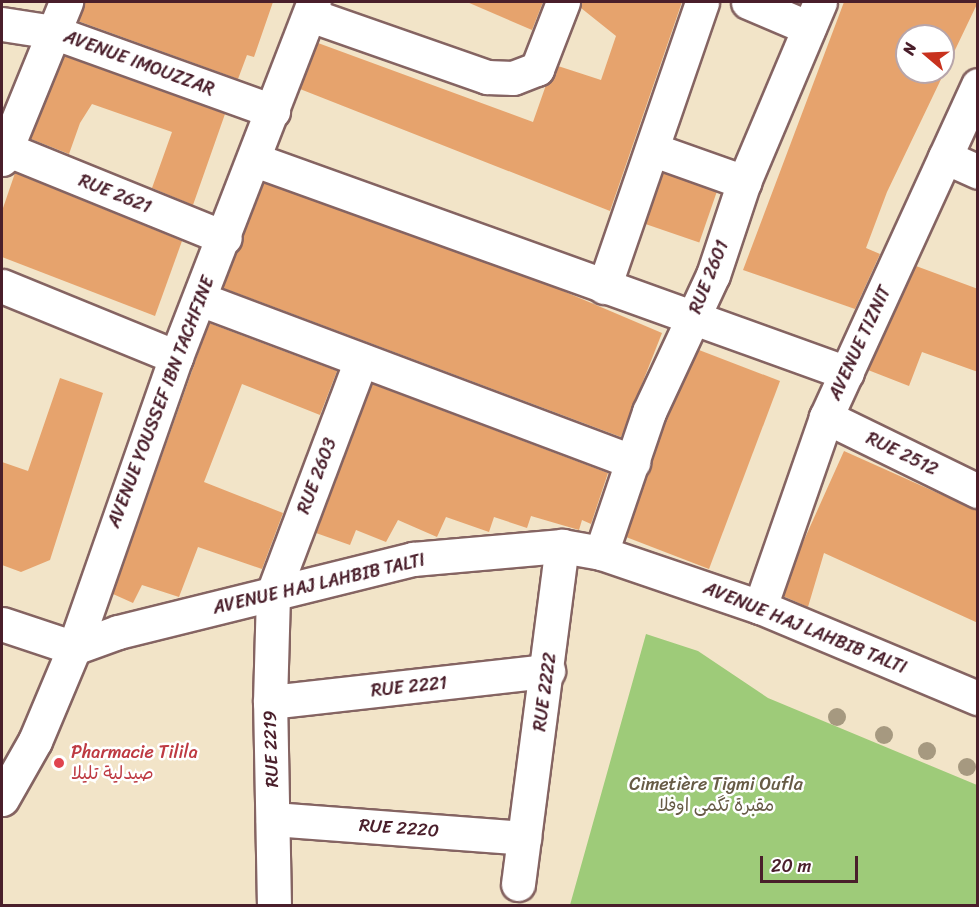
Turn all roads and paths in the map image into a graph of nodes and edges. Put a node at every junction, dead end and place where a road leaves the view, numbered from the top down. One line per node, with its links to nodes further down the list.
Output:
1 (66, 2): 8 (street)
2 (563, 2): 5 (street)
3 (702, 2): 11 (street)
4 (748, 2): 6 (street)
5 (312, 8): 10 (street, AVENUE YOUSSEF IBN TACHFINE)
6 (815, 15): 16 (street, RUE 2601)
7 (2, 24): 8 (street, AVENUE IMOUZZAR)
8 (53, 32): 10 (street, AVENUE IMOUZZAR); 12 (street)
9 (978, 86): 13 (street, AVENUE TIZNIT)
10 (273, 111): 14 (street, AVENUE YOUSSEF IBN TACHFINE)
11 (654, 150): 16 (street); 19 (street)
12 (4, 154): 17 (street, RUE 2621)
13 (945, 157): 15 (street); 24 (street, AVENUE TIZNIT)
14 (255, 160): 17 (street, AVENUE YOUSSEF IBN TACHFINE); 19 (street)
15 (978, 172)
16 (744, 182): 21 (street, RUE 2601)
17 (225, 238): 20 (street, AVENUE YOUSSEF IBN TACHFINE)
18 (2, 286): 22 (street)
19 (604, 287): 21 (street)
20 (200, 299): 22 (street, AVENUE YOUSSEF IBN TACHFINE); 23 (street)
21 (692, 319): 24 (street); 26 (street, RUE 2601)
22 (176, 357): 33 (street, AVENUE YOUSSEF IBN TACHFINE)
23 (361, 360): 26 (street); 30 (street, RUE 2603)
24 (847, 373): 25 (street, AVENUE TIZNIT)
25 (826, 417): 27 (street, RUE 2512); 31 (street, AVENUE TIZNIT)
26 (633, 462): 29 (street, RUE 2601)
27 (976, 487)
28 (562, 546): 29 (street, AVENUE HAJ LAHBIB TALTI); 30 (street, AVENUE HAJ LAHBIB TALTI); 34 (street, RUE 2222)
29 (601, 554): 31 (street, AVENUE HAJ LAHBIB TALTI)
30 (273, 593): 33 (street, AVENUE HAJ LAHBIB TALTI); 36 (street, RUE 2219)
31 (760, 607): 35 (street, AVENUE HAJ LAHBIB TALTI)
32 (2, 624): 33 (street)
33 (74, 648): 37 (street, AVENUE YOUSSEF IBN TACHFINE)
34 (548, 671): 36 (street, RUE 2221); 39 (street, RUE 2222)
35 (978, 698)
36 (270, 702): 38 (street, RUE 2219)
37 (2, 799)
38 (273, 819): 39 (street, RUE 2220); 41 (street, RUE 2219)
39 (524, 838): 40 (street, RUE 2222)
40 (518, 884)
41 (274, 906)

